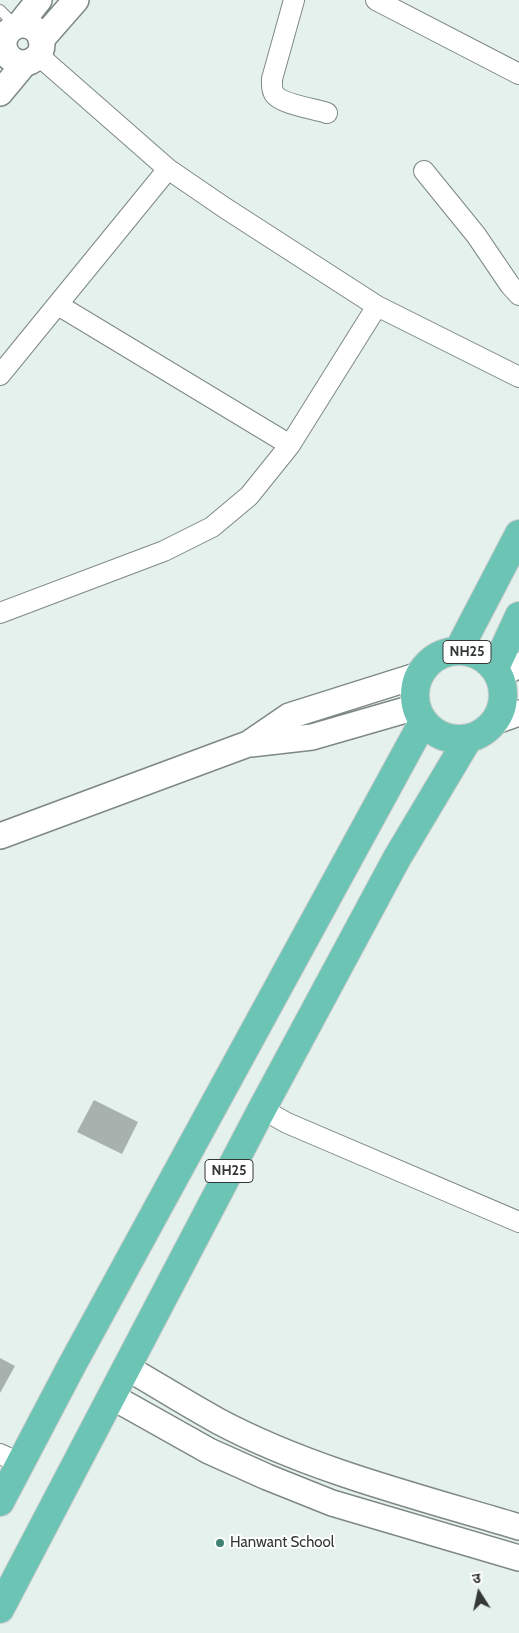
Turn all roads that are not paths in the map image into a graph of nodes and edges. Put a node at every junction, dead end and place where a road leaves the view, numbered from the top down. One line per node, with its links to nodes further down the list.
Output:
1 (39, 0): 5 (street)
2 (76, 0): 6 (street)
3 (294, 0): 9 (street)
4 (376, 0): 7 (street)
5 (6, 33): 6 (street); 6 (street)
6 (35, 52): 8 (street); 10 (street)
7 (519, 74)
8 (0, 93)
9 (327, 113)
10 (168, 169): 13 (street); 14 (street)
11 (424, 171): 12 (street)
12 (519, 295)
13 (58, 305): 15 (street); 17 (street)
14 (377, 306): 16 (street); 17 (street)
15 (0, 375)
16 (519, 377)
17 (290, 445): 19 (street)
18 (519, 534): 21 (main road, NH25)
19 (0, 613)
20 (519, 616): 22 (main road, NH25)
21 (458, 651): 22 (main road, NH25); 23 (main road, NH25)
22 (504, 669): 25 (main road, NH25)
23 (419, 675): 24 (main road, NH25); 27 (street)
24 (419, 715): 26 (main road); 27 (street); 33 (main road, NH25)
25 (507, 717): 26 (main road, NH25)
26 (468, 739): 29 (main road, NH25)
27 (248, 744): 28 (street)
28 (0, 836)
29 (262, 1109): 30 (street); 31 (main road, NH25)
30 (519, 1222)
31 (126, 1367): 32 (main road, NH25); 35 (street)
32 (111, 1396): 36 (street); 37 (main road, NH25)
33 (10, 1458): 34 (main road, NH25)
34 (0, 1502)
35 (519, 1527)
36 (519, 1558)
37 (0, 1609)

